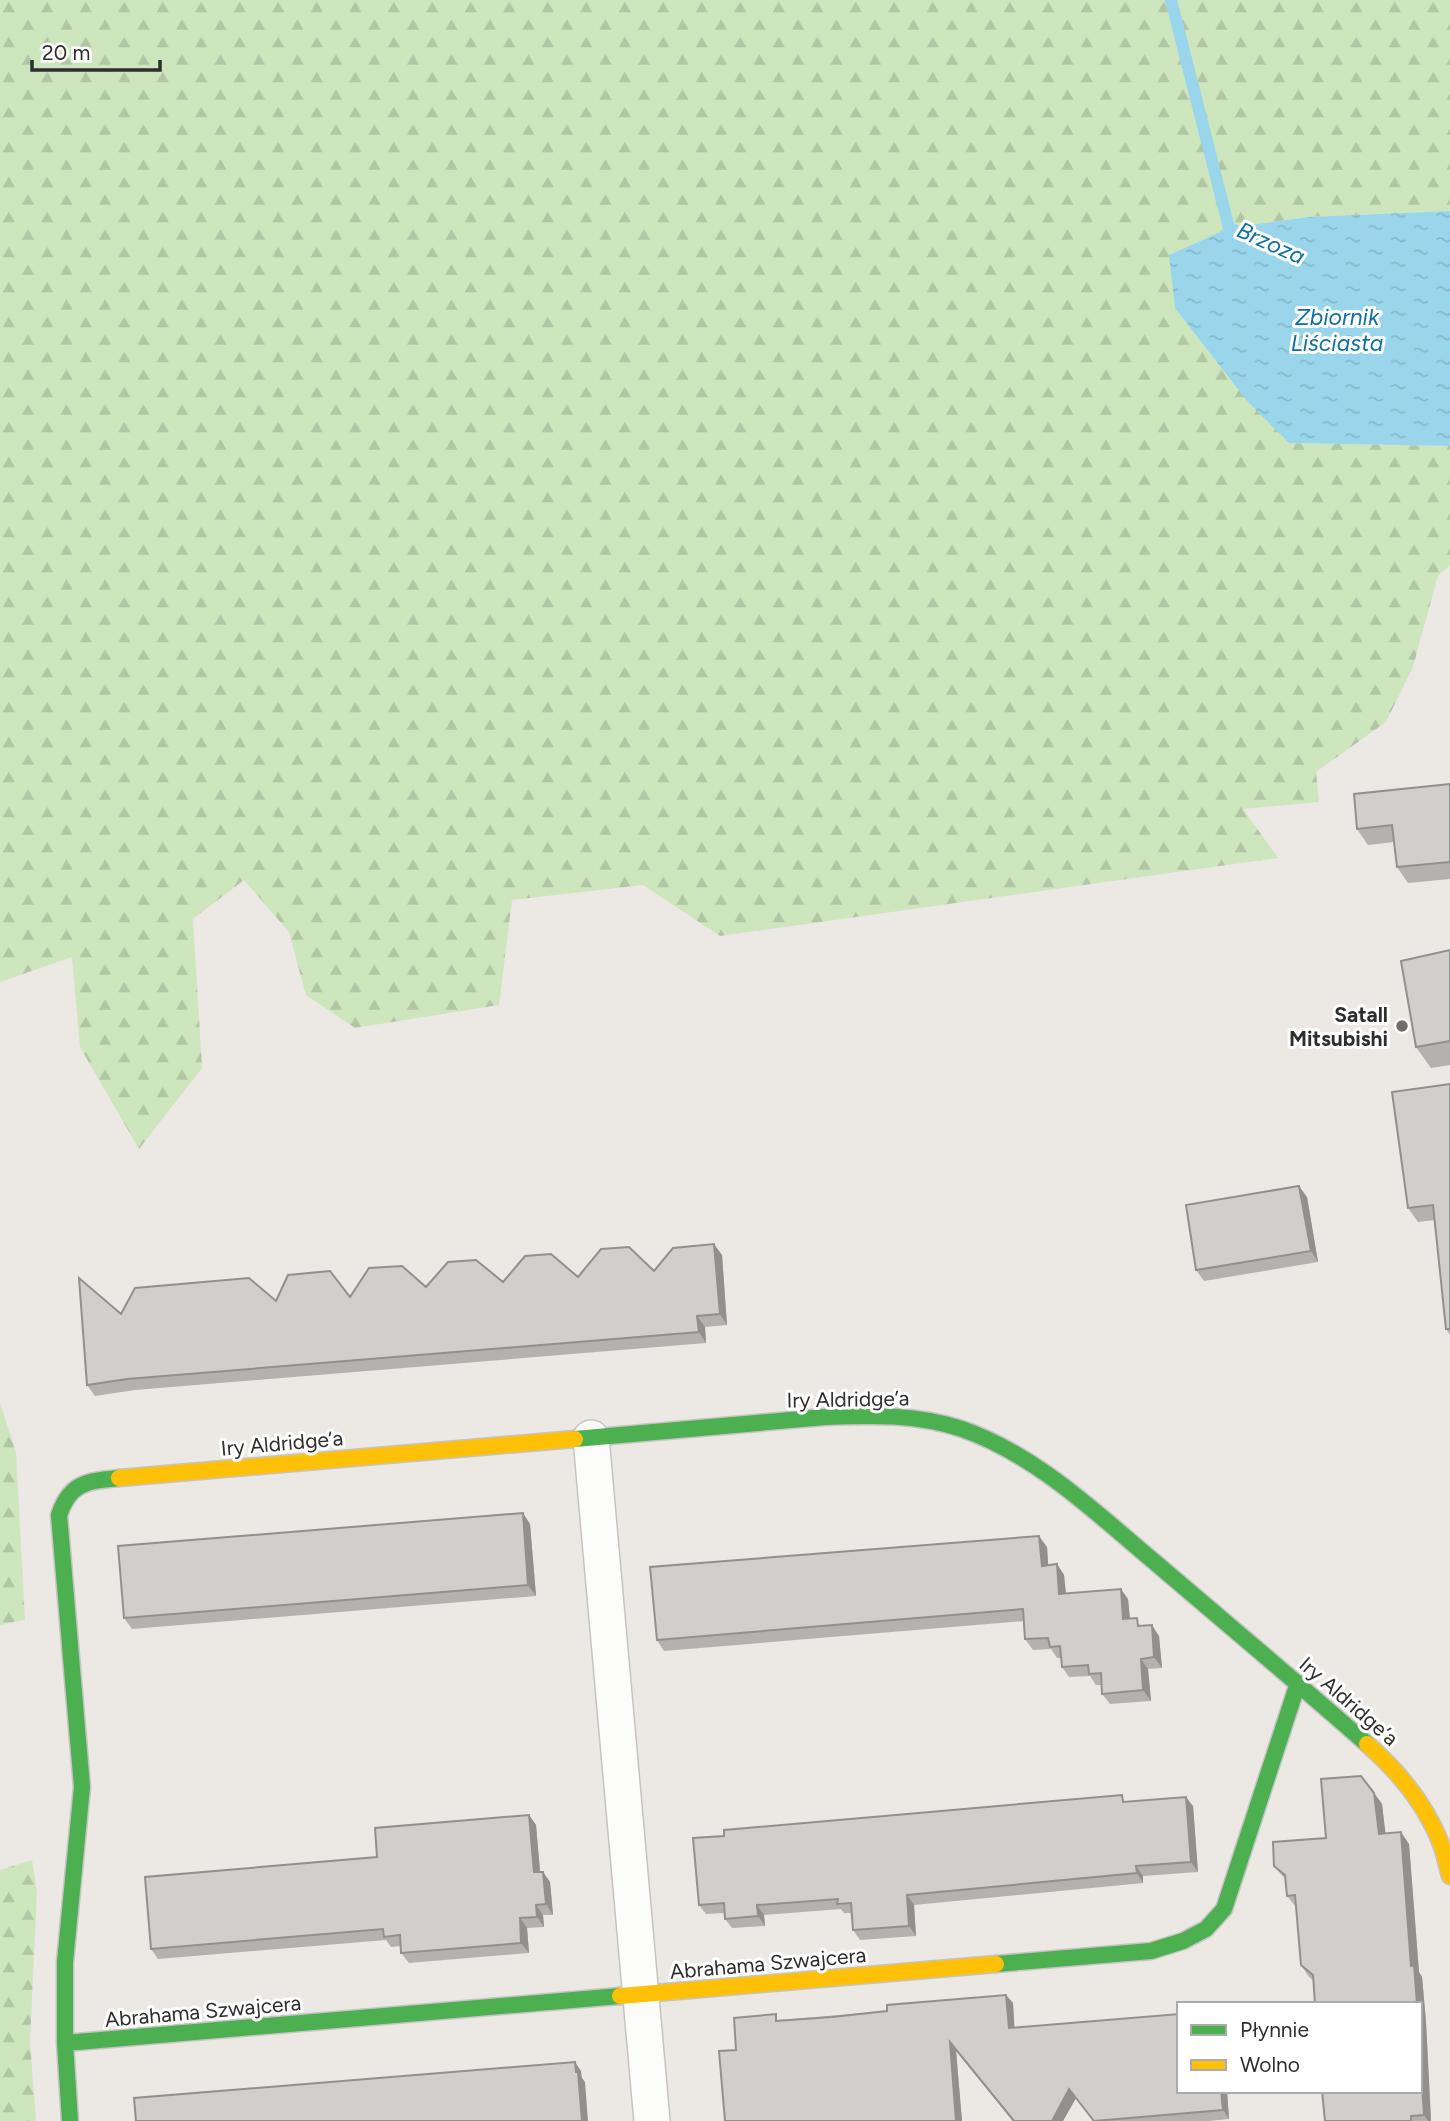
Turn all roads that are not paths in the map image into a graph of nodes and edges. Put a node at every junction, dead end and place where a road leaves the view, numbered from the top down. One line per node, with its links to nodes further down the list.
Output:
1 (591, 1438): 2 (street, Iry Aldridge’a); 4 (street); 5 (street, Iry Aldridge’a)
2 (1298, 1683): 3 (street, Iry Aldridge’a); 4 (street, Abrahama Szwajcera)
3 (1450, 1876)
4 (641, 1995): 5 (street, Abrahama Szwajcera); 7 (street)
5 (65, 2043): 6 (street)
6 (70, 2121)
7 (652, 2121)

